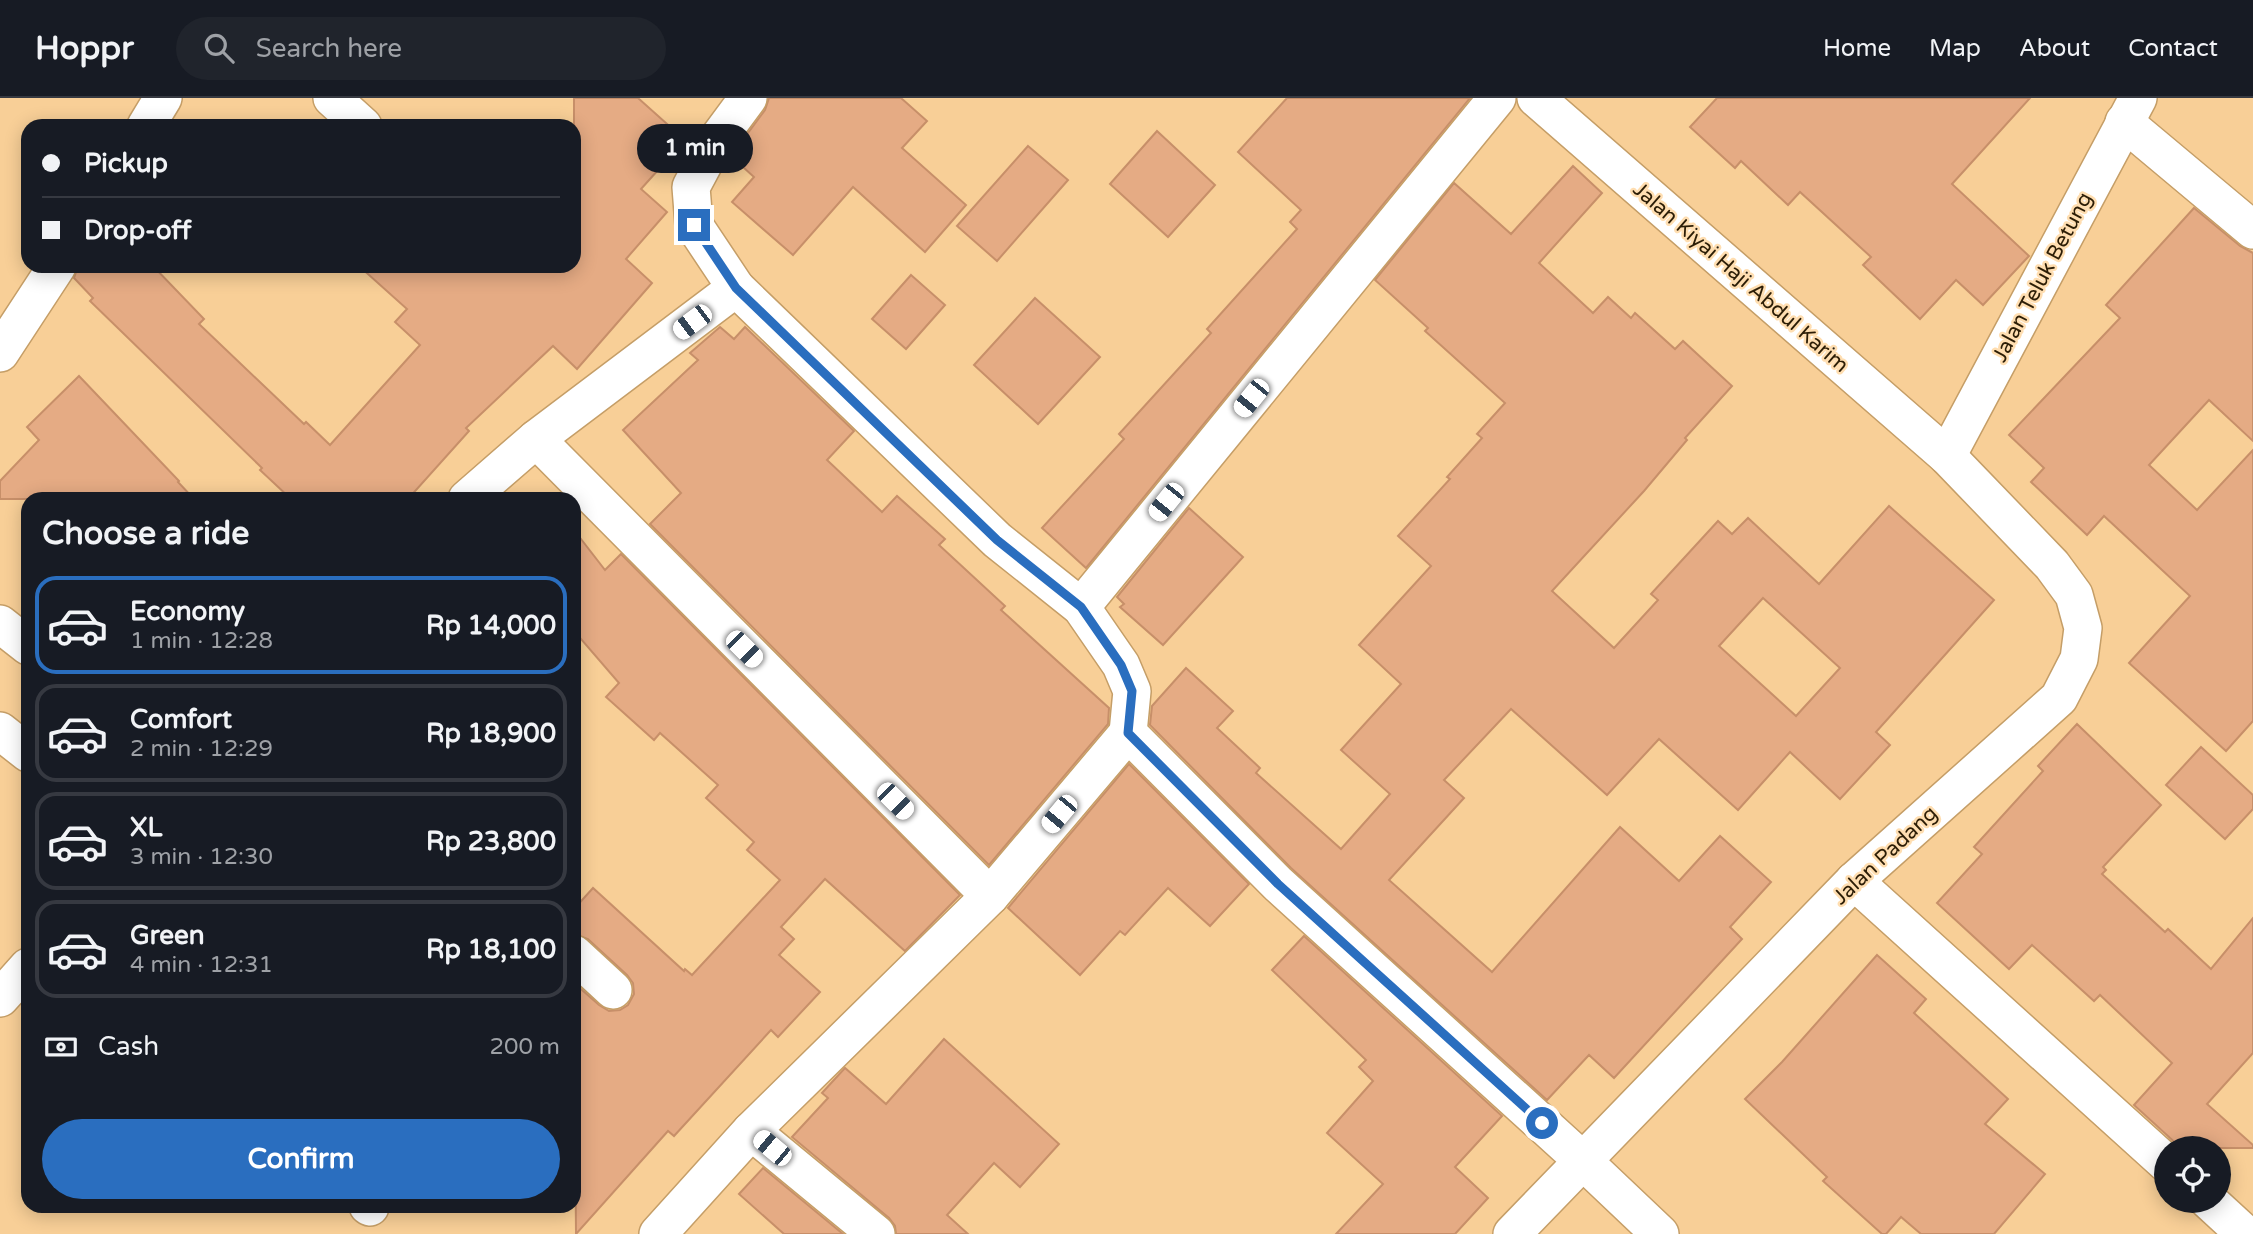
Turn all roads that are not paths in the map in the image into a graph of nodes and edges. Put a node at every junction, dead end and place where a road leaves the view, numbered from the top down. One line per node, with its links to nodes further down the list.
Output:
1 (163, 98): 7 (street)
2 (332, 98): 8 (street)
3 (748, 98): 11 (street)
4 (1497, 98): 16 (street)
5 (1536, 98): 14 (street, Jalan Kiyai Haji Abdul Karim)
6 (2131, 110): 9 (street); 14 (street, Jalan Teluk Betung)
7 (150, 119)
8 (355, 119)
9 (2253, 230)
10 (52, 273): 12 (street)
11 (736, 288): 13 (street); 16 (street)
12 (0, 353)
13 (536, 439): 15 (street); 23 (street)
14 (1947, 456): 22 (street, Jalan Padang)
15 (475, 492)
16 (1081, 607): 20 (street)
17 (0, 624): 18 (street)
18 (21, 640)
19 (0, 731): 21 (street)
20 (1128, 733): 23 (street); 30 (street)
21 (21, 747)
22 (1854, 881): 29 (street); 30 (street, Jalan Padang)
23 (990, 896): 28 (street)
24 (581, 960): 26 (street)
25 (21, 975): 27 (street)
26 (613, 990)
27 (0, 998)
28 (751, 1131): 32 (street); 33 (street)
29 (2154, 1152)
30 (1582, 1160): 34 (street, Jalan Padang); 35 (street)
31 (2222, 1213): 36 (street)
32 (658, 1234)
33 (876, 1234)
34 (1512, 1234)
35 (1660, 1234)
36 (2245, 1234)

